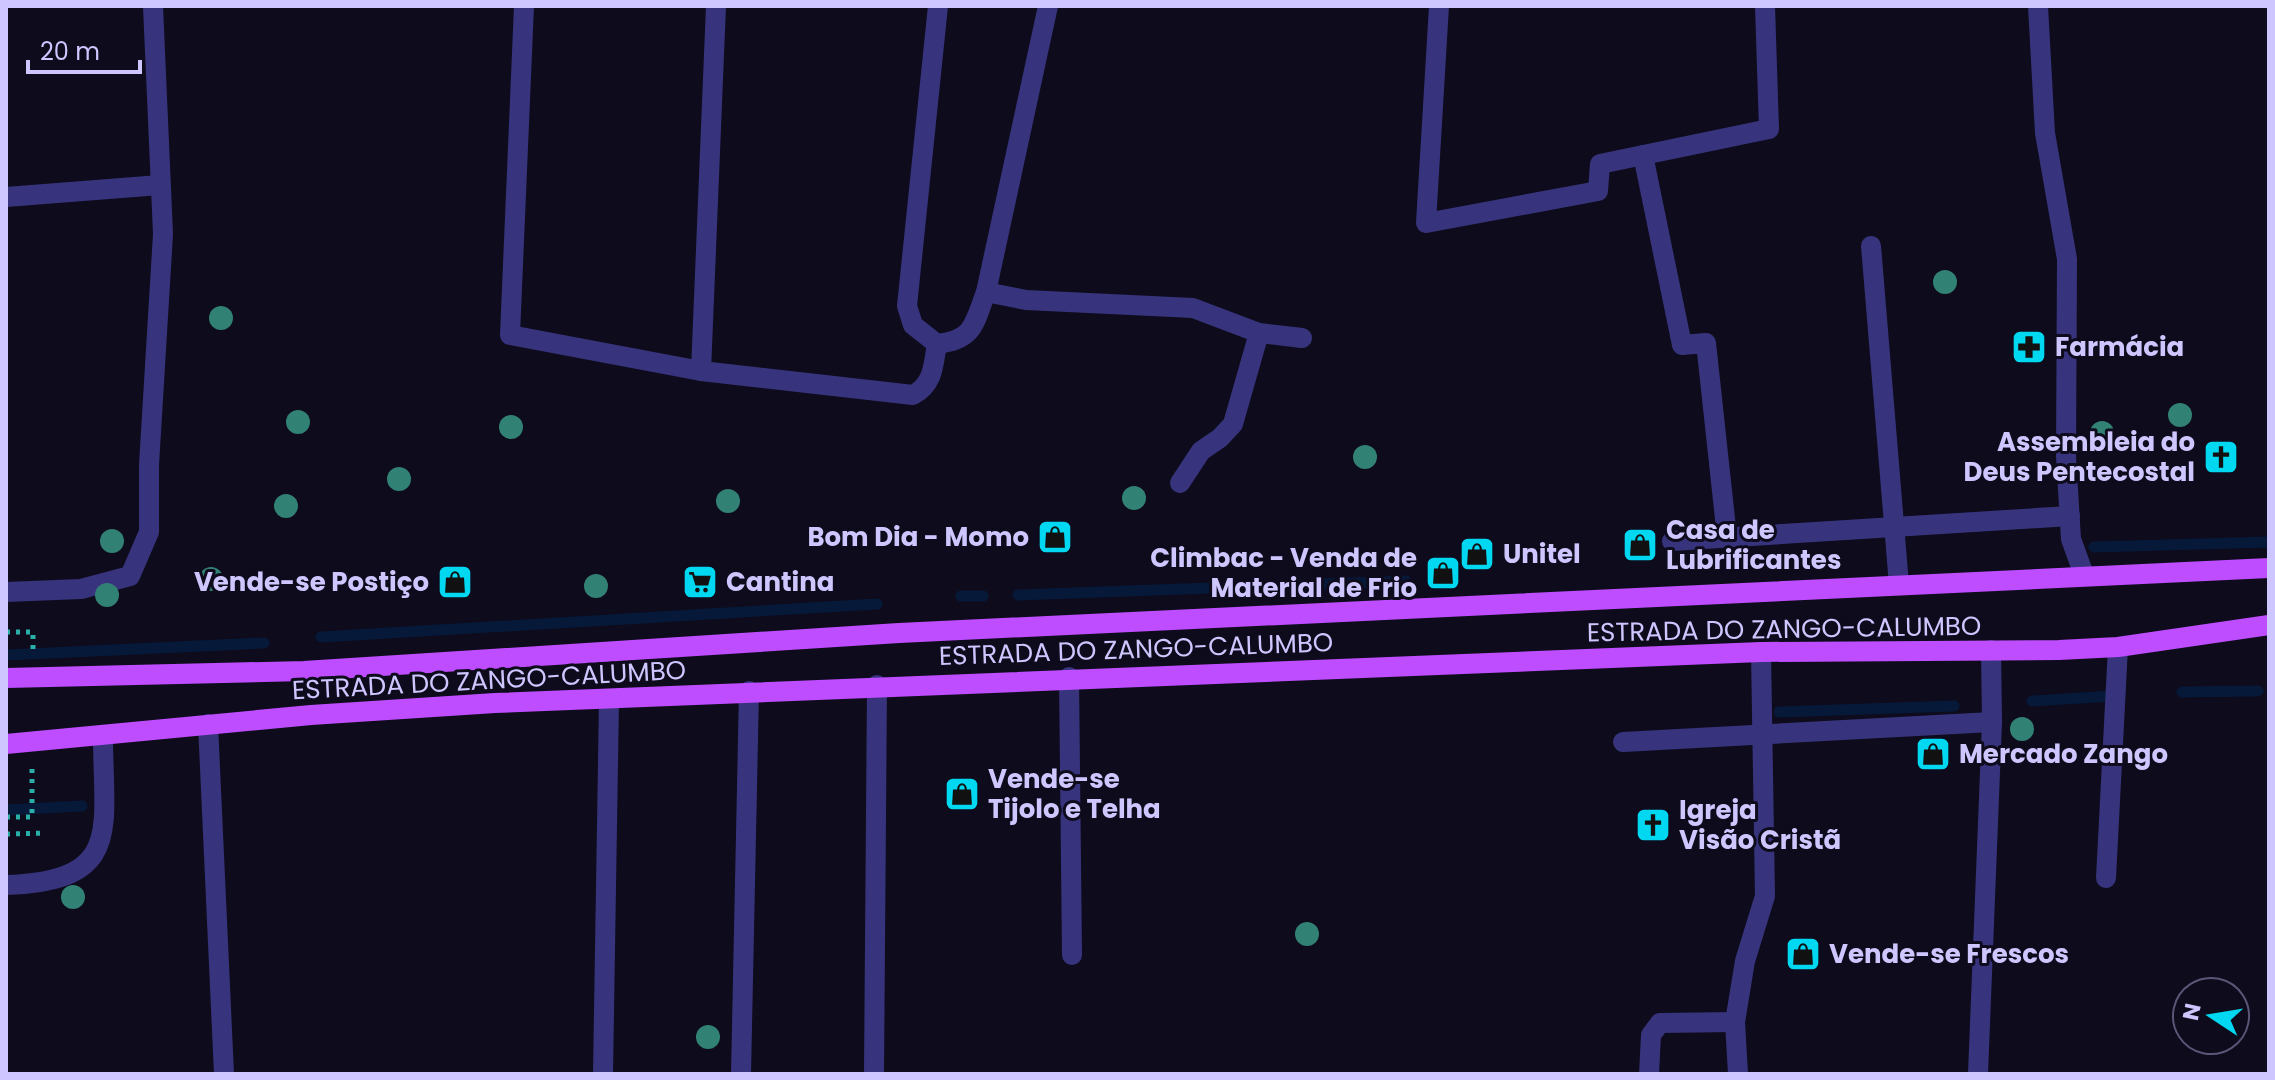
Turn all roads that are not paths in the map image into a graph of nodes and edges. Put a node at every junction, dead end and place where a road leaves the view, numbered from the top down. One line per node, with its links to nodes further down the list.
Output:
1 (153, 6): 10 (street)
2 (524, 6): 17 (street)
3 (716, 6): 17 (street)
4 (938, 6): 16 (street)
5 (1048, 6): 13 (street)
6 (1439, 6): 9 (street)
7 (1765, 6): 9 (street)
8 (2038, 6): 19 (street)
9 (1643, 155): 21 (street)
10 (160, 185): 11 (street); 26 (street)
11 (6, 197)
12 (1871, 246): 20 (street)
13 (986, 292): 14 (street); 16 (street)
14 (1259, 333): 15 (street); 18 (street)
15 (1302, 338)
16 (937, 344): 17 (street)
17 (701, 371)
18 (1180, 483)
19 (2070, 516): 20 (street); 24 (street)
20 (1895, 527): 21 (street); 25 (street)
21 (1727, 537): 22 (street)
22 (1672, 541)
23 (2269, 568): 24 (main road, ESTRADA DO ZANGO-CALUMBO)
24 (2084, 575): 25 (main road, ESTRADA DO ZANGO-CALUMBO)
25 (1899, 585): 32 (main road, ESTRADA DO ZANGO-CALUMBO)
26 (6, 592)
27 (2269, 625): 28 (main road, ESTRADA DO ZANGO-CALUMBO)
28 (2118, 647): 29 (main road, ESTRADA DO ZANGO-CALUMBO); 42 (street)
29 (1991, 650): 30 (main road, ESTRADA DO ZANGO-CALUMBO); 36 (street)
30 (1761, 652): 31 (main road, ESTRADA DO ZANGO-CALUMBO); 38 (street)
31 (1069, 677): 33 (main road, ESTRADA DO ZANGO-CALUMBO); 44 (street)
32 (6, 678)
33 (877, 685): 34 (main road, ESTRADA DO ZANGO-CALUMBO); 49 (street)
34 (749, 691): 35 (main road, ESTRADA DO ZANGO-CALUMBO); 48 (street)
35 (609, 700): 37 (main road, ESTRADA DO ZANGO-CALUMBO); 47 (street)
36 (1992, 722): 38 (street); 52 (street)
37 (208, 724): 39 (main road, ESTRADA DO ZANGO-CALUMBO); 46 (street)
38 (1765, 735): 40 (street); 45 (street)
39 (103, 736): 41 (main road, ESTRADA DO ZANGO-CALUMBO); 43 (street)
40 (1623, 742)
41 (6, 744)
42 (2106, 878)
43 (6, 885)
44 (1072, 955)
45 (1735, 1022): 50 (street); 51 (street)
46 (224, 1074)
47 (603, 1074)
48 (741, 1074)
49 (874, 1074)
50 (1649, 1074)
51 (1738, 1074)
52 (1978, 1074)

